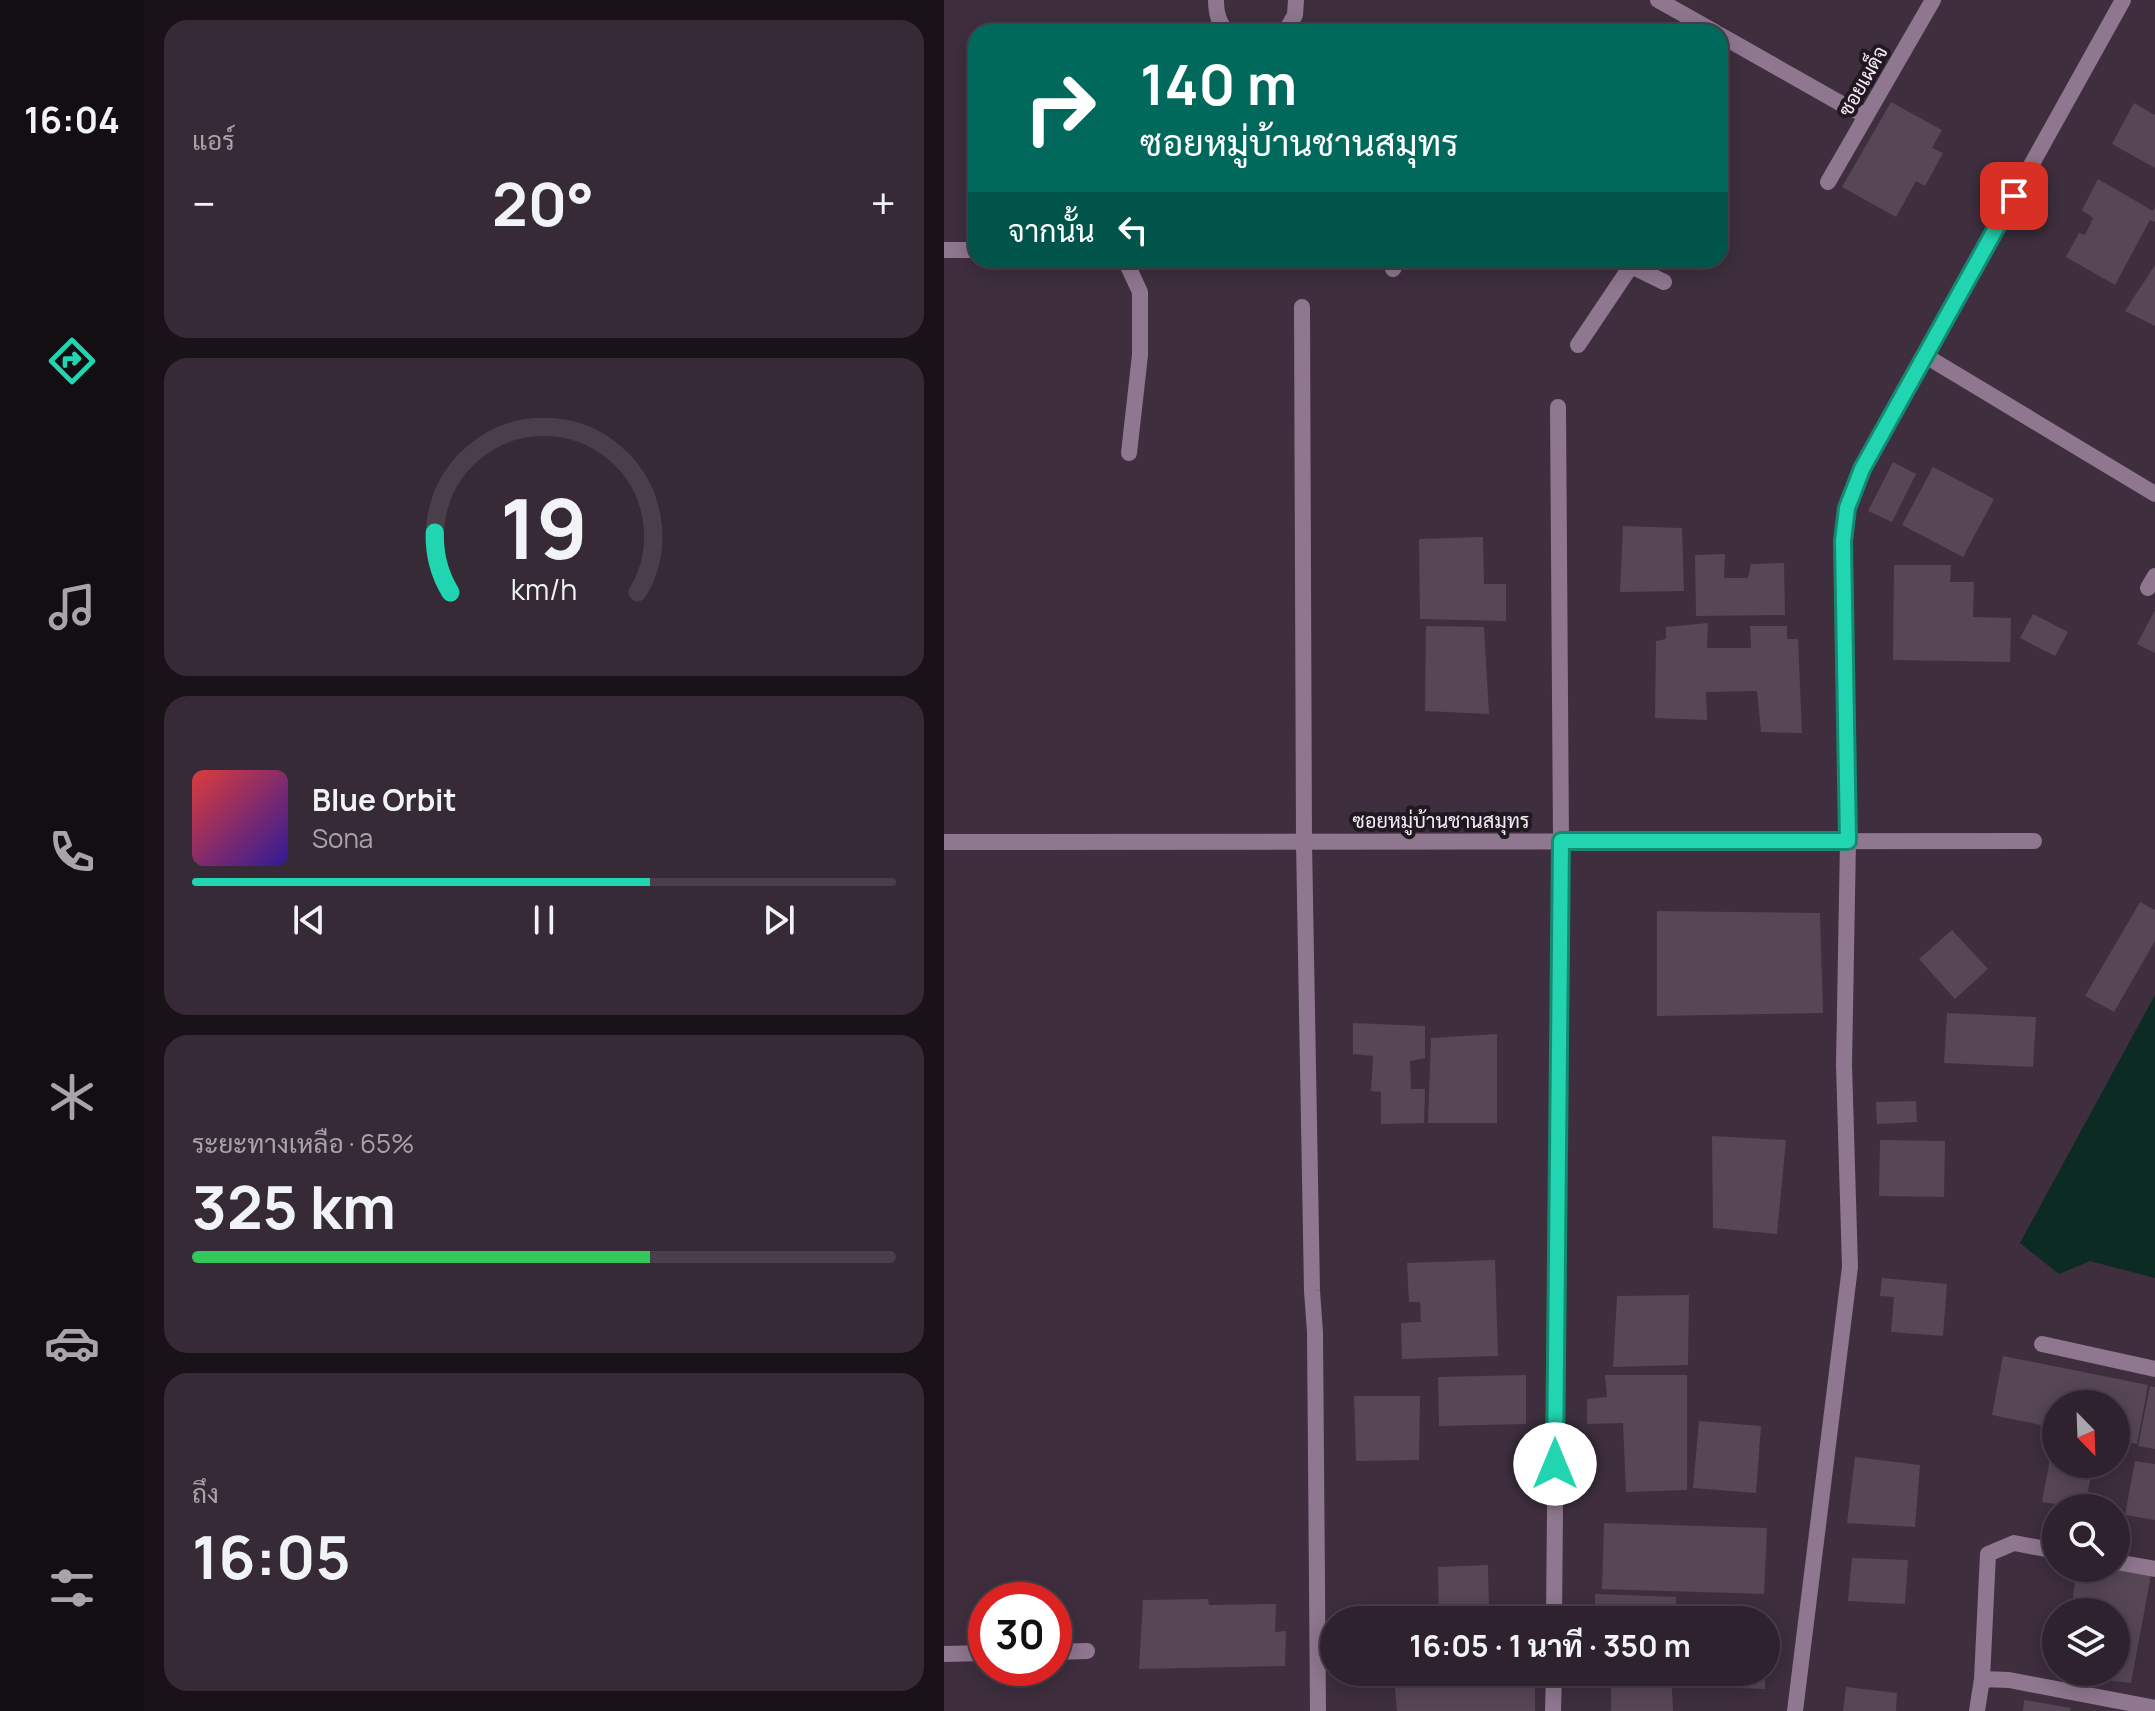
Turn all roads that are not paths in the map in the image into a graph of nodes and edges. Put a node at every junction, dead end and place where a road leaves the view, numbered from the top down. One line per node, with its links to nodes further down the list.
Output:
1 (1216, 0): 6 (street)
2 (1296, 0): 7 (street)
3 (1658, 0): 8 (street)
4 (1933, 0): 10 (street, ซอยเผด็จ)
5 (2123, 0): 20 (street)
6 (1222, 24)
7 (1290, 24)
8 (1702, 24)
9 (1728, 39): 10 (street)
10 (1866, 115): 11 (street, ซอยเผด็จ)
11 (1828, 182)
12 (944, 250): 13 (street)
13 (968, 250)
14 (1129, 268): 22 (street)
15 (1622, 268): 19 (street)
16 (1635, 268): 17 (street)
17 (1664, 282)
18 (1302, 307): 28 (street)
19 (1578, 345)
20 (1924, 355): 23 (street); 25 (street)
21 (1558, 407): 24 (street)
22 (1129, 453)
23 (2155, 494)
24 (1561, 841): 25 (street, ซอยหมู่บ้านชานสมุทร); 28 (street, ซอยหมู่บ้านชานสมุทร); 34 (street)
25 (1848, 841): 26 (street, ซอยหมู่บ้านชานสมุทร); 44 (street)
26 (2034, 841)
27 (944, 842): 28 (street, ซอยหมู่บ้านชานสมุทร)
28 (1304, 842): 42 (street)
29 (2042, 1344): 30 (street)
30 (2155, 1369)
31 (2042, 1548): 39 (street)
32 (2130, 1565): 33 (street)
33 (2155, 1569)
34 (1554, 1606)
35 (1072, 1651): 36 (street)
36 (1087, 1651)
37 (968, 1653): 38 (street)
38 (944, 1654)
39 (1982, 1679): 41 (street); 45 (street)
40 (1554, 1686): 43 (street)
41 (2155, 1708)
42 (1318, 1711)
43 (1553, 1711)
44 (1795, 1711)
45 (1977, 1711)

